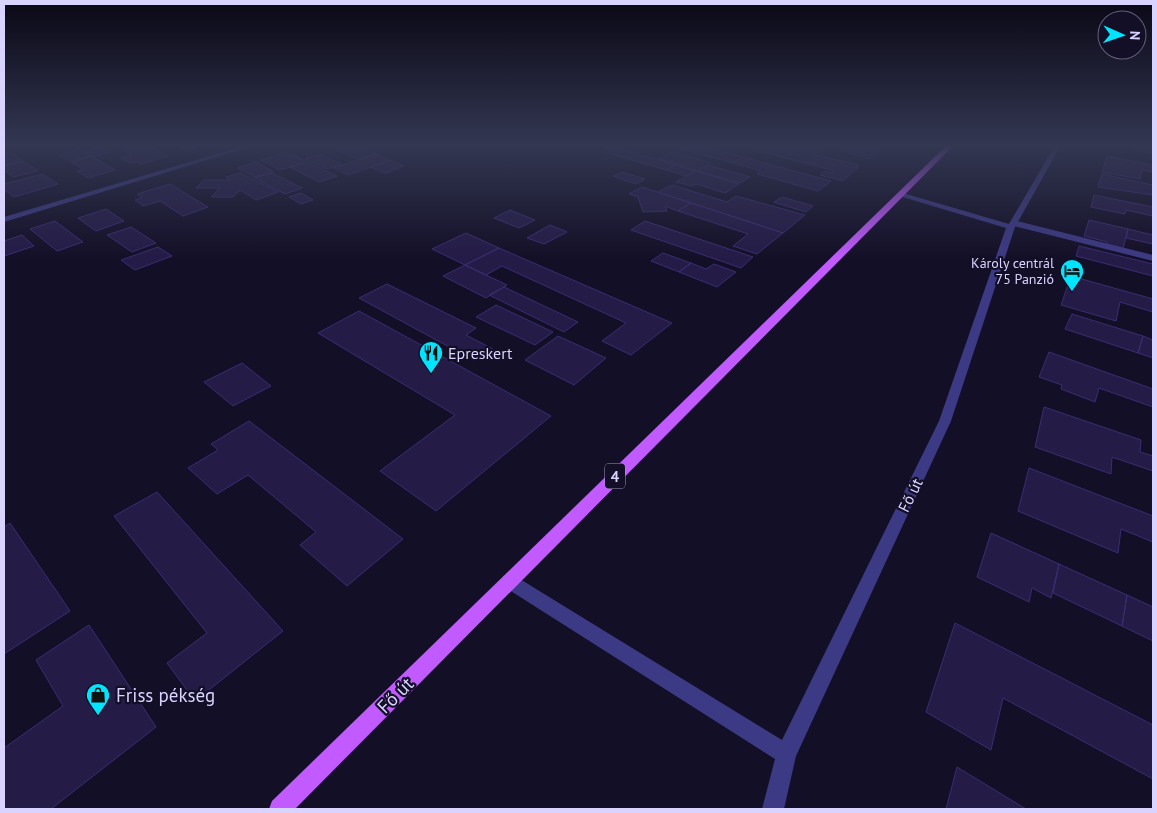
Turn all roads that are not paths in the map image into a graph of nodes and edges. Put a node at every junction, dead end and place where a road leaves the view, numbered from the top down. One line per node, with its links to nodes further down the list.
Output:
1 (128, 183): 5 (street)
2 (912, 183): 4 (main road, Fő út / 4)
3 (1036, 183): 6 (street, Fő út)
4 (900, 195): 6 (street); 8 (main road, Fő út / 4)
5 (4, 220)
6 (1012, 225): 7 (street); 9 (street, Fő út)
7 (1153, 258)
8 (509, 581): 9 (street); 10 (main road, Fő út / 4)
9 (786, 754): 11 (street, Fő út)
10 (280, 809)
11 (774, 809)

